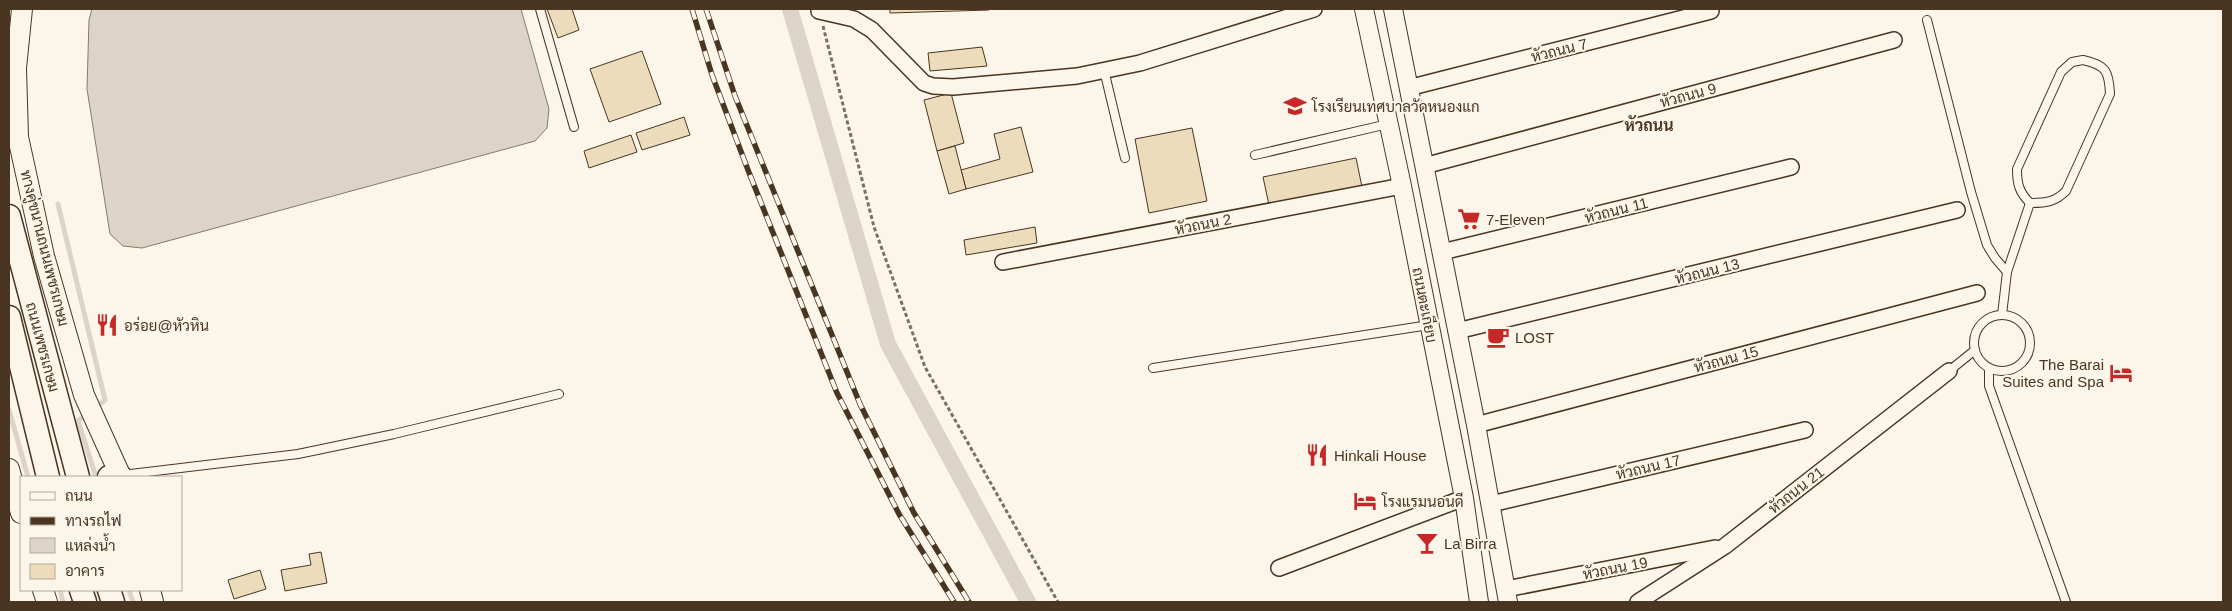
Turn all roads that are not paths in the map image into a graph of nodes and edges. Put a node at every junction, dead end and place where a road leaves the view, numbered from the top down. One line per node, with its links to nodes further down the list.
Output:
1 (22, 9): 42 (main road, ทางคู่ขนานถนนเพชรเกษม)
2 (540, 9): 13 (lane)
3 (1314, 9): 10 (street)
4 (1393, 9): 7 (street); 11 (street, ถนนตะเกียบ)
5 (819, 10): 10 (street)
6 (1710, 11): 11 (street, หัวถนน 7)
7 (1365, 13): 12 (street, ถนนตะเกียบ)
8 (1927, 20): 24 (lane)
9 (1894, 40): 16 (street, หัวถนน 9)
10 (1104, 70): 15 (lane)
11 (1408, 88): 16 (street, ถนนตะเกียบ)
12 (1388, 124): 14 (lane); 18 (street, ถนนตะเกียบ)
13 (574, 127)
14 (1255, 155)
15 (1126, 158)
16 (1424, 166): 22 (street, ถนนตะเกียบ)
17 (1791, 167): 22 (street, หัวถนน 11)
18 (1402, 186): 23 (street, หัวถนน 2); 28 (street, ถนนตะเกียบ)
19 (2030, 203): 19 (lane); 24 (lane)
20 (1957, 210): 29 (street, หัวถนน 13)
21 (9, 216): 41 (main road, ถนนเพชรเกษม)
22 (1442, 252): 29 (street, ถนนตะเกียบ)
23 (1003, 262)
24 (2007, 272): 26 (lane)
25 (1977, 293): 37 (street, หัวถนน 15)
26 (2002, 315): 30 (lane); 33 (lane)
27 (9, 317): 36 (main road, ถนนเพชรเกษม)
28 (1429, 325): 32 (lane); 44 (street, ถนนตะเกียบ)
29 (1457, 331): 37 (street, ถนนตะเกียบ)
30 (1975, 350): 33 (lane); 34 (lane)
31 (9, 356): 36 (main road)
32 (1152, 368)
33 (1989, 368): 54 (lane)
34 (1948, 371): 47 (street, หัวถนน 21)
35 (559, 394): 43 (lane)
36 (28, 399): 40 (main road, ถนนเพชรเกษม)
37 (1476, 425): 45 (street, ถนนตะเกียบ)
38 (1804, 430): 45 (street, หัวถนน 17)
39 (9, 469): 46 (main road)
40 (48, 476)
41 (78, 476)
42 (117, 476)
43 (125, 476)
44 (1464, 498): 49 (street, ถนนตะเกียบ); 50 (street)
45 (1491, 504): 48 (street, ถนนตะเกียบ)
46 (20, 509)
47 (1725, 546): 51 (street, หัวถนน 19); 53 (street, หัวถนน 21)
48 (1500, 556): 49 (street); 51 (street, ถนนตะเกียบ)
49 (1472, 561): 52 (street, ถนนตะเกียบ)
50 (1279, 568)
51 (1507, 596)
52 (1479, 602)
53 (1638, 602)
54 (2066, 602)

